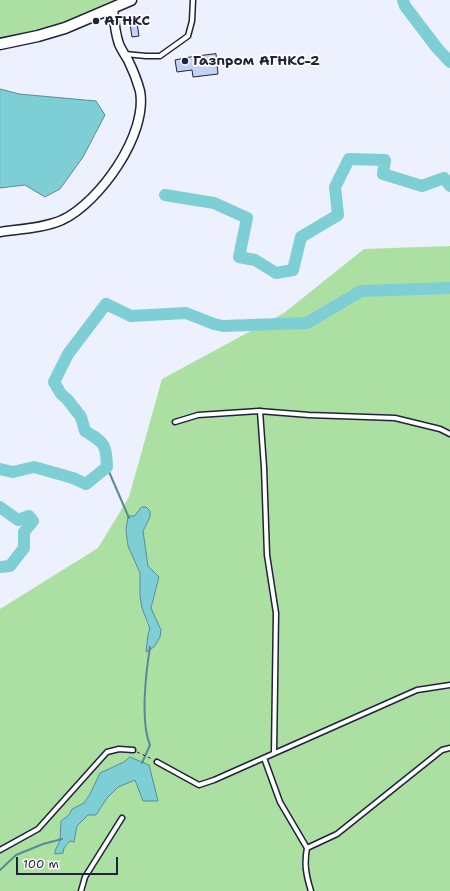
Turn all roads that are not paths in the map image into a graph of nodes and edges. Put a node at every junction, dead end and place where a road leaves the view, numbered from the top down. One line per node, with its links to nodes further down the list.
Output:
1 (131, 0): 3 (street)
2 (193, 0): 5 (lane)
3 (113, 8): 4 (street); 5 (street)
4 (0, 44)
5 (125, 54): 6 (street)
6 (0, 232)
7 (260, 411): 8 (lane); 9 (lane); 13 (lane)
8 (175, 422)
9 (450, 434)
10 (450, 686): 13 (lane)
11 (450, 748): 17 (lane)
12 (133, 750): 18 (lane)
13 (274, 753): 14 (lane)
14 (264, 758): 15 (lane); 17 (lane)
15 (157, 762)
16 (122, 818): 19 (lane)
17 (307, 848): 20 (lane)
18 (0, 850)
19 (81, 891)
20 (311, 891)

